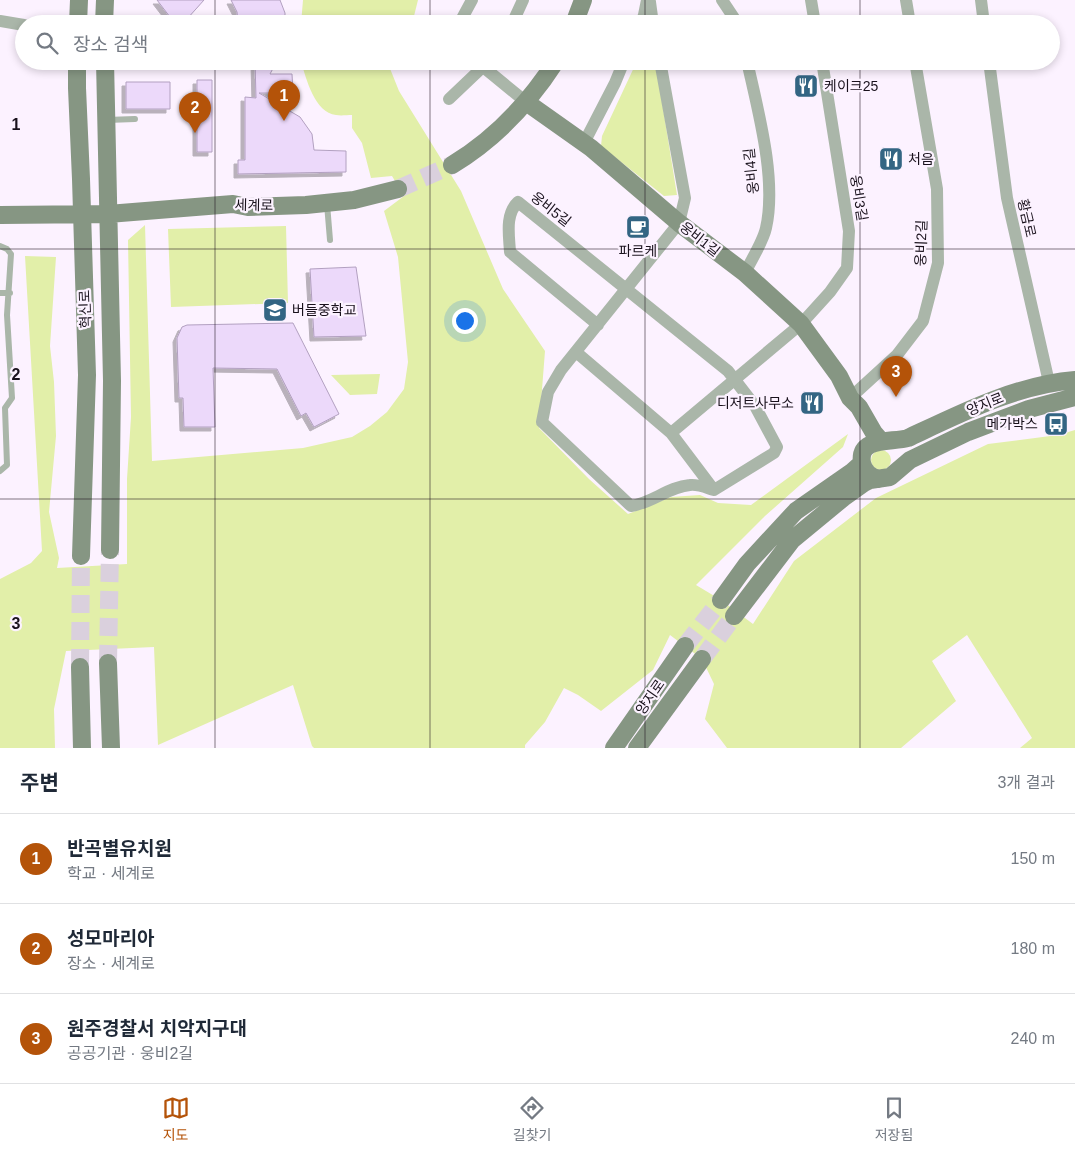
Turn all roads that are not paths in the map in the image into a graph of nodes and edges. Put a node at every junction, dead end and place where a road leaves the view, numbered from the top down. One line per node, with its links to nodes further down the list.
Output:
1 (79, 0): 11 (street)
2 (105, 0): 12 (street)
3 (472, 0): 13 (street)
4 (523, 0): 14 (street)
5 (583, 0): 15 (street)
6 (648, 0): 16 (street); 17 (street)
7 (722, 0): 18 (street)
8 (811, 0): 19 (street)
9 (906, 0): 20 (street)
10 (981, 0): 21 (street)
11 (78, 15)
12 (104, 15)
13 (464, 15)
14 (516, 15)
15 (577, 15)
16 (644, 15)
17 (652, 15)
18 (732, 15)
19 (814, 15)
20 (908, 15)
21 (983, 15)
22 (0, 22): 23 (street)
23 (15, 24)
24 (77, 70): 43 (street, 혁신로)
25 (105, 70): 38 (street, 혁신로)
26 (476, 70): 35 (street)
27 (491, 70): 36 (street)
28 (549, 70): 36 (street)
29 (620, 70): 39 (street)
30 (661, 70): 46 (street)
31 (749, 70): 49 (street, 웅비4길)
32 (823, 70): 53 (street, 웅비3길)
33 (917, 70): 63 (street, 웅비2길)
34 (990, 70): 60 (street, 황금로)
35 (449, 99)
36 (526, 102): 39 (street, 웅비1길); 40 (street)
37 (135, 119): 38 (lane)
38 (106, 120): 44 (street, 혁신로)
39 (584, 143): 46 (street, 웅비1길)
40 (452, 164)
41 (398, 189): 42 (street, 세계로)
42 (327, 203): 44 (street, 세계로); 47 (lane)
43 (82, 214): 44 (street, 세계로); 45 (street); 73 (street, 혁신로)
44 (108, 214): 72 (street, 혁신로)
45 (0, 215)
46 (679, 223): 49 (street, 웅비1길); 50 (street)
47 (330, 240)
48 (0, 246): 52 (lane)
49 (745, 274): 53 (street, 웅비1길)
50 (626, 288): 54 (street); 54 (street, 웅비5길); 59 (street, 웅비5길)
51 (0, 293): 52 (lane)
52 (10, 293): 57 (lane)
53 (801, 324): 59 (street); 63 (street, 웅비1길)
54 (598, 325): 55 (street)
55 (576, 352): 66 (street); 71 (street)
56 (0, 354): 57 (lane)
57 (9, 354): 64 (lane)
58 (1075, 375): 60 (street)
59 (735, 378): 66 (street); 71 (street, 웅비5길)
60 (1048, 378): 65 (street)
61 (1075, 380): 65 (street, 양지로)
62 (1075, 397): 68 (street, 양지로)
63 (850, 398): 67 (street, 웅비1길)
64 (3, 408): 69 (lane)
65 (936, 426): 67 (street, 양지로)
66 (671, 433): 71 (street)
67 (884, 442): 68 (street); 70 (street)
68 (904, 464): 70 (street)
69 (0, 471)
70 (864, 474): 74 (street); 75 (street)
71 (714, 490)
72 (110, 550)
73 (81, 556)
74 (721, 600)
75 (734, 616)
76 (686, 646): 82 (street, 양지로)
77 (702, 659): 83 (street, 양지로)
78 (108, 663): 81 (street)
79 (80, 667): 80 (street)
80 (82, 748)
81 (111, 748)
82 (614, 748)
83 (637, 748)

